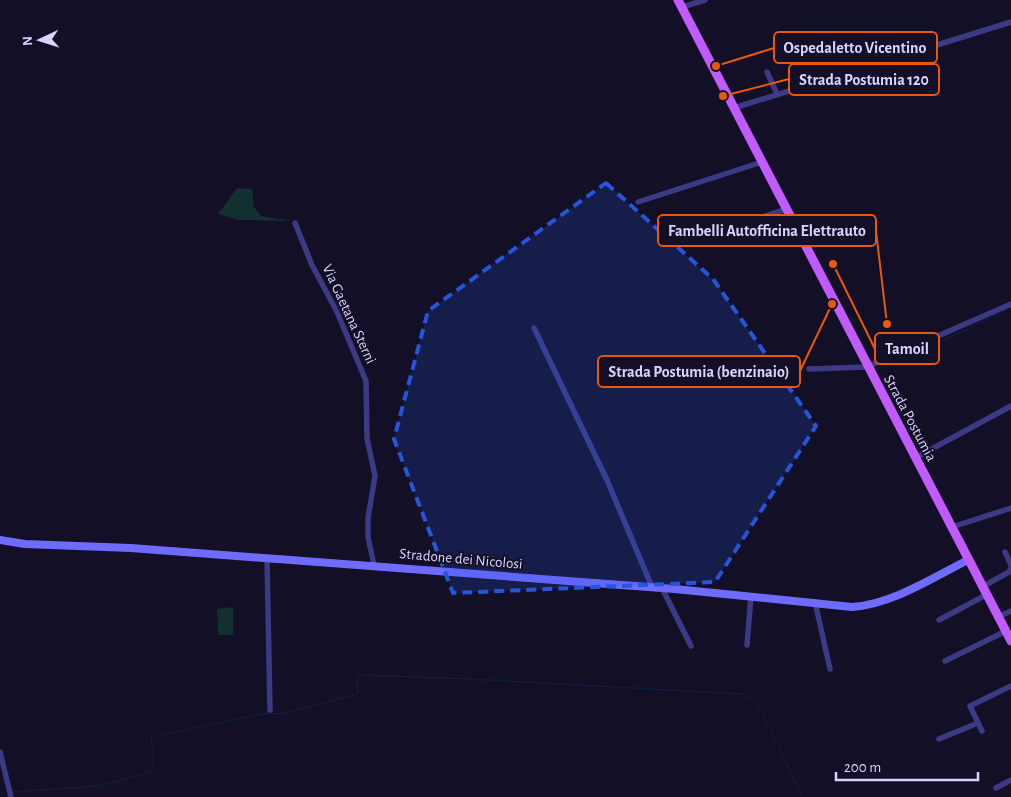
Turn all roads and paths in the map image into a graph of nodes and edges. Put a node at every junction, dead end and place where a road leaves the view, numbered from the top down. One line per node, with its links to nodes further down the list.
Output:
1 (706, 0): 2 (street, Strada Postumia)
2 (680, 4): 6 (main road, Strada Postumia)
3 (1011, 22): 5 (street)
4 (767, 72): 5 (street)
5 (777, 94): 6 (street)
6 (734, 108): 7 (main road, Strada Postumia)
7 (762, 162): 8 (street); 9 (main road, Strada Postumia)
8 (638, 202)
9 (786, 209): 10 (street); 12 (main road, Strada Postumia)
10 (721, 220)
11 (295, 223): 26 (street, Via Gaetana Sterni)
12 (794, 224): 13 (street); 16 (main road, Strada Postumia)
13 (751, 237)
14 (1011, 304): 16 (street)
15 (534, 328): 28 (street)
16 (867, 367): 17 (street); 19 (main road, Strada Postumia)
17 (809, 369)
18 (1011, 406): 19 (street)
19 (915, 458): 21 (main road, Strada Postumia)
20 (1011, 508): 21 (street)
21 (952, 527): 25 (main road, Strada Postumia)
22 (0, 540): 24 (main road, Stradone dei Nicolosi)
23 (1005, 552): 27 (street)
24 (267, 558): 26 (main road, Stradone dei Nicolosi); 43 (street)
25 (968, 560): 30 (main road, Strada Postumia); 32 (main road, Stradone dei Nicolosi)
26 (374, 565): 28 (main road, Stradone dei Nicolosi)
27 (1011, 566): 30 (street)
28 (652, 587): 29 (main road, Stradone dei Nicolosi)
29 (662, 588): 31 (main road, Stradone dei Nicolosi); 39 (street)
30 (984, 591): 34 (main road, Strada Postumia); 35 (street)
31 (751, 596): 32 (main road, Stradone dei Nicolosi); 38 (street)
32 (814, 602): 41 (street)
33 (1011, 611): 34 (street)
34 (998, 617): 36 (main road, Strada Postumia)
35 (939, 620)
36 (1006, 631): 37 (main road, Strada Postumia); 40 (street)
37 (1011, 641)
38 (747, 645)
39 (691, 646)
40 (945, 661)
41 (830, 669)
42 (1011, 686): 44 (street)
43 (270, 710)
44 (978, 723): 45 (street); 46 (street)
45 (982, 731)
46 (939, 739)
47 (0, 752): 50 (street)
48 (1011, 780): 49 (street)
49 (996, 788)
50 (11, 797)

